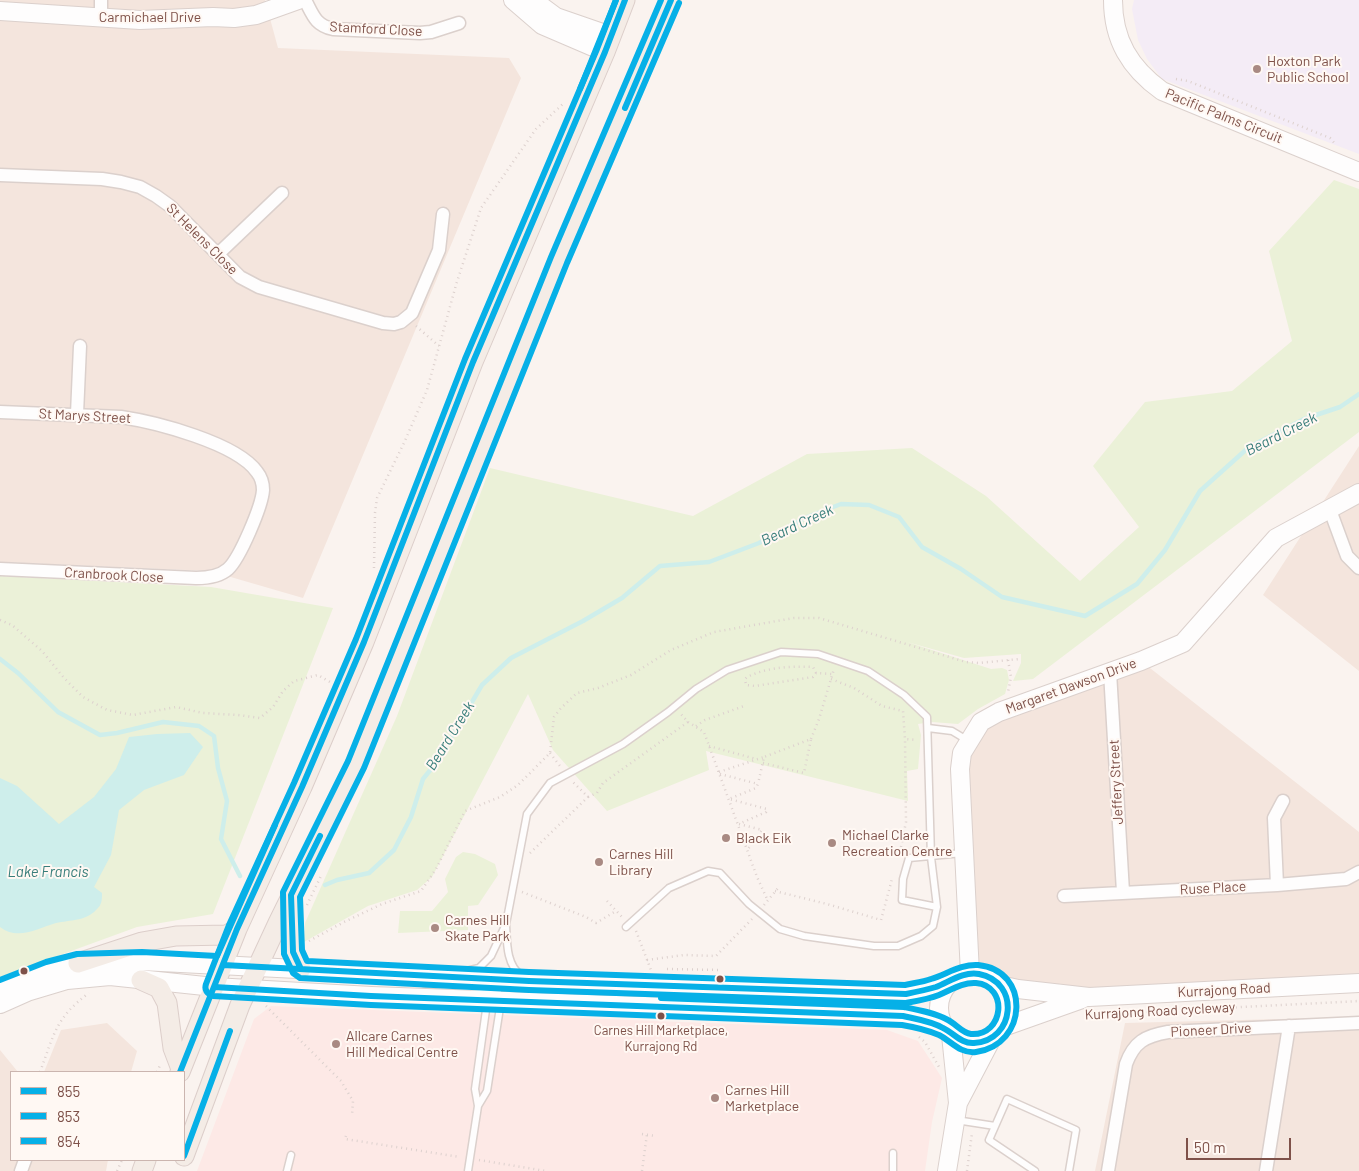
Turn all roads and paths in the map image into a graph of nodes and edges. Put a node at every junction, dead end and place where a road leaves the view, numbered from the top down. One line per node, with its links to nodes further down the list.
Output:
1 (298, 0): 8 (street, Carmichael Drive)
2 (305, 0): 10 (street, Stamford Close)
3 (513, 0): 11 (street)
4 (533, 0): 11 (street)
5 (625, 0): 11 (main road)
6 (671, 0): 73 (main road)
7 (1113, 0): 15 (street, Pacific Palms Circuit)
8 (101, 9): 9 (street, Carmichael Drive)
9 (0, 11)
10 (459, 23)
11 (608, 44): 81 (main road)
12 (1169, 77): 14 (path)
13 (568, 100): 22 (path)
14 (1337, 146)
15 (1359, 172)
16 (0, 175): 19 (street, St Helens Close)
17 (282, 193): 19 (street)
18 (443, 214): 20 (street)
19 (218, 254): 20 (street, St Helens Close)
20 (407, 318): 22 (path)
21 (80, 346): 24 (street)
22 (440, 346): 30 (path)
23 (0, 412): 24 (street, St Marys Street)
24 (77, 414): 29 (street, St Marys Street)
25 (1359, 493): 26 (street, Margaret Dawson Drive)
26 (1330, 510): 27 (street); 33 (street, Margaret Dawson Drive)
27 (1359, 568)
28 (0, 569): 29 (street, Cranbrook Close)
29 (226, 571)
30 (372, 575)
31 (0, 620): 37 (path)
32 (836, 660): 35 (path); 42 (lane); 53 (lane)
33 (1110, 672): 46 (street, Margaret Dawson Drive); 71 (street, Jeffery Street)
34 (816, 673): 34 (path); 35 (path)
35 (832, 674): 36 (path)
36 (831, 679): 43 (path); 44 (path)
37 (326, 691)
38 (685, 706): 40 (path)
39 (744, 706): 41 (path)
40 (688, 722): 41 (path); 55 (path)
41 (696, 726): 47 (path)
42 (928, 728): 45 (lane); 46 (lane)
43 (812, 738): 49 (path); 51 (path)
44 (905, 740): 45 (path); 63 (path)
45 (929, 741): 62 (lane)
46 (969, 741): 60 (street, Margaret Dawson Drive)
47 (709, 746): 50 (path); 52 (path)
48 (550, 753): 53 (path)
49 (764, 757): 50 (path); 51 (path)
50 (757, 760): 52 (path)
51 (763, 763): 54 (path)
52 (720, 773): 54 (path); 56 (path)
53 (566, 775): 55 (path); 68 (lane)
54 (758, 784): 56 (path)
55 (588, 797): 61 (path)
56 (729, 799): 58 (path); 58 (path)
57 (1283, 801): 67 (street)
58 (739, 824): 59 (path); 59 (path)
59 (748, 849): 75 (path)
60 (964, 853): 62 (lane); 91 (street, Margaret Dawson Drive)
61 (527, 856)
62 (931, 857): 76 (lane); 76 (lane)
63 (898, 859)
64 (1359, 872): 67 (street, Ruse Place)
65 (893, 876): 70 (path)
66 (524, 884): 72 (path)
67 (1277, 885): 71 (street, Ruse Place)
68 (512, 886): 72 (path); 79 (lane)
69 (779, 887): 70 (path)
70 (775, 891): 75 (path)
71 (1123, 892): 74 (street, Ruse Place)
72 (523, 893): 77 (path)
73 (291, 895): 86 (main road); 87 (main road)
74 (1064, 896)
75 (768, 900): 78 (path)
76 (937, 907): 78 (lane)
77 (616, 911)
78 (758, 912): 80 (lane); 83 (path)
79 (506, 924): 90 (lane); 93 (lane)
80 (626, 927)
81 (238, 929): 84 (main road); 85 (main road)
82 (641, 943): 83 (path)
83 (647, 960): 89 (path)
84 (78, 962): 85 (street); 97 (street)
85 (223, 965): 86 (street); 96 (main road)
86 (257, 966): 87 (street); 98 (main road)
87 (301, 969): 88 (street)
88 (360, 972): 90 (street); 102 (lane)
89 (651, 972)
90 (423, 975): 93 (street)
91 (963, 976): 93 (street); 95 (street); 109 (street)
92 (142, 980): 96 (street); 104 (street); 113 (main road)
93 (529, 981)
94 (1359, 983): 100 (street, Kurrajong Road)
95 (1000, 985): 100 (street); 110 (street)
96 (214, 986): 98 (street); 113 (main road)
97 (0, 989)
98 (247, 989): 101 (street); 123 (main road)
99 (92, 992): 114 (path)
100 (1089, 997): 110 (street)
101 (483, 1000): 102 (street); 115 (lane)
102 (501, 1001): 109 (street); 115 (lane)
103 (1359, 1001): 106 (path, Kurrajong Road cycleway)
104 (0, 1004)
105 (263, 1004): 117 (path)
106 (1080, 1015)
107 (1359, 1023): 108 (street, Pioneer Drive)
108 (1289, 1026): 136 (street, Pioneer Drive); 137 (street)
109 (949, 1032): 110 (street); 116 (street)
110 (997, 1033): 116 (street)
111 (917, 1036): 112 (path)
112 (943, 1069)
113 (181, 1070)
114 (40, 1071)
115 (478, 1106): 129 (lane)
116 (956, 1111): 118 (lane); 133 (street)
117 (352, 1114)
118 (995, 1126): 134 (lane); 135 (lane)
119 (642, 1134): 120 (path)
120 (647, 1134): 122 (path); 131 (path)
121 (346, 1136): 126 (path)
122 (656, 1136)
123 (185, 1153)
124 (893, 1154): 132 (lane)
125 (291, 1155): 128 (lane)
126 (462, 1158)
127 (479, 1160): 130 (path)
128 (287, 1171)
129 (468, 1171)
130 (546, 1171)
131 (642, 1171)
132 (893, 1171)
133 (947, 1171)
134 (1035, 1171)
135 (1069, 1171)
136 (1108, 1171)
137 (1266, 1171)

